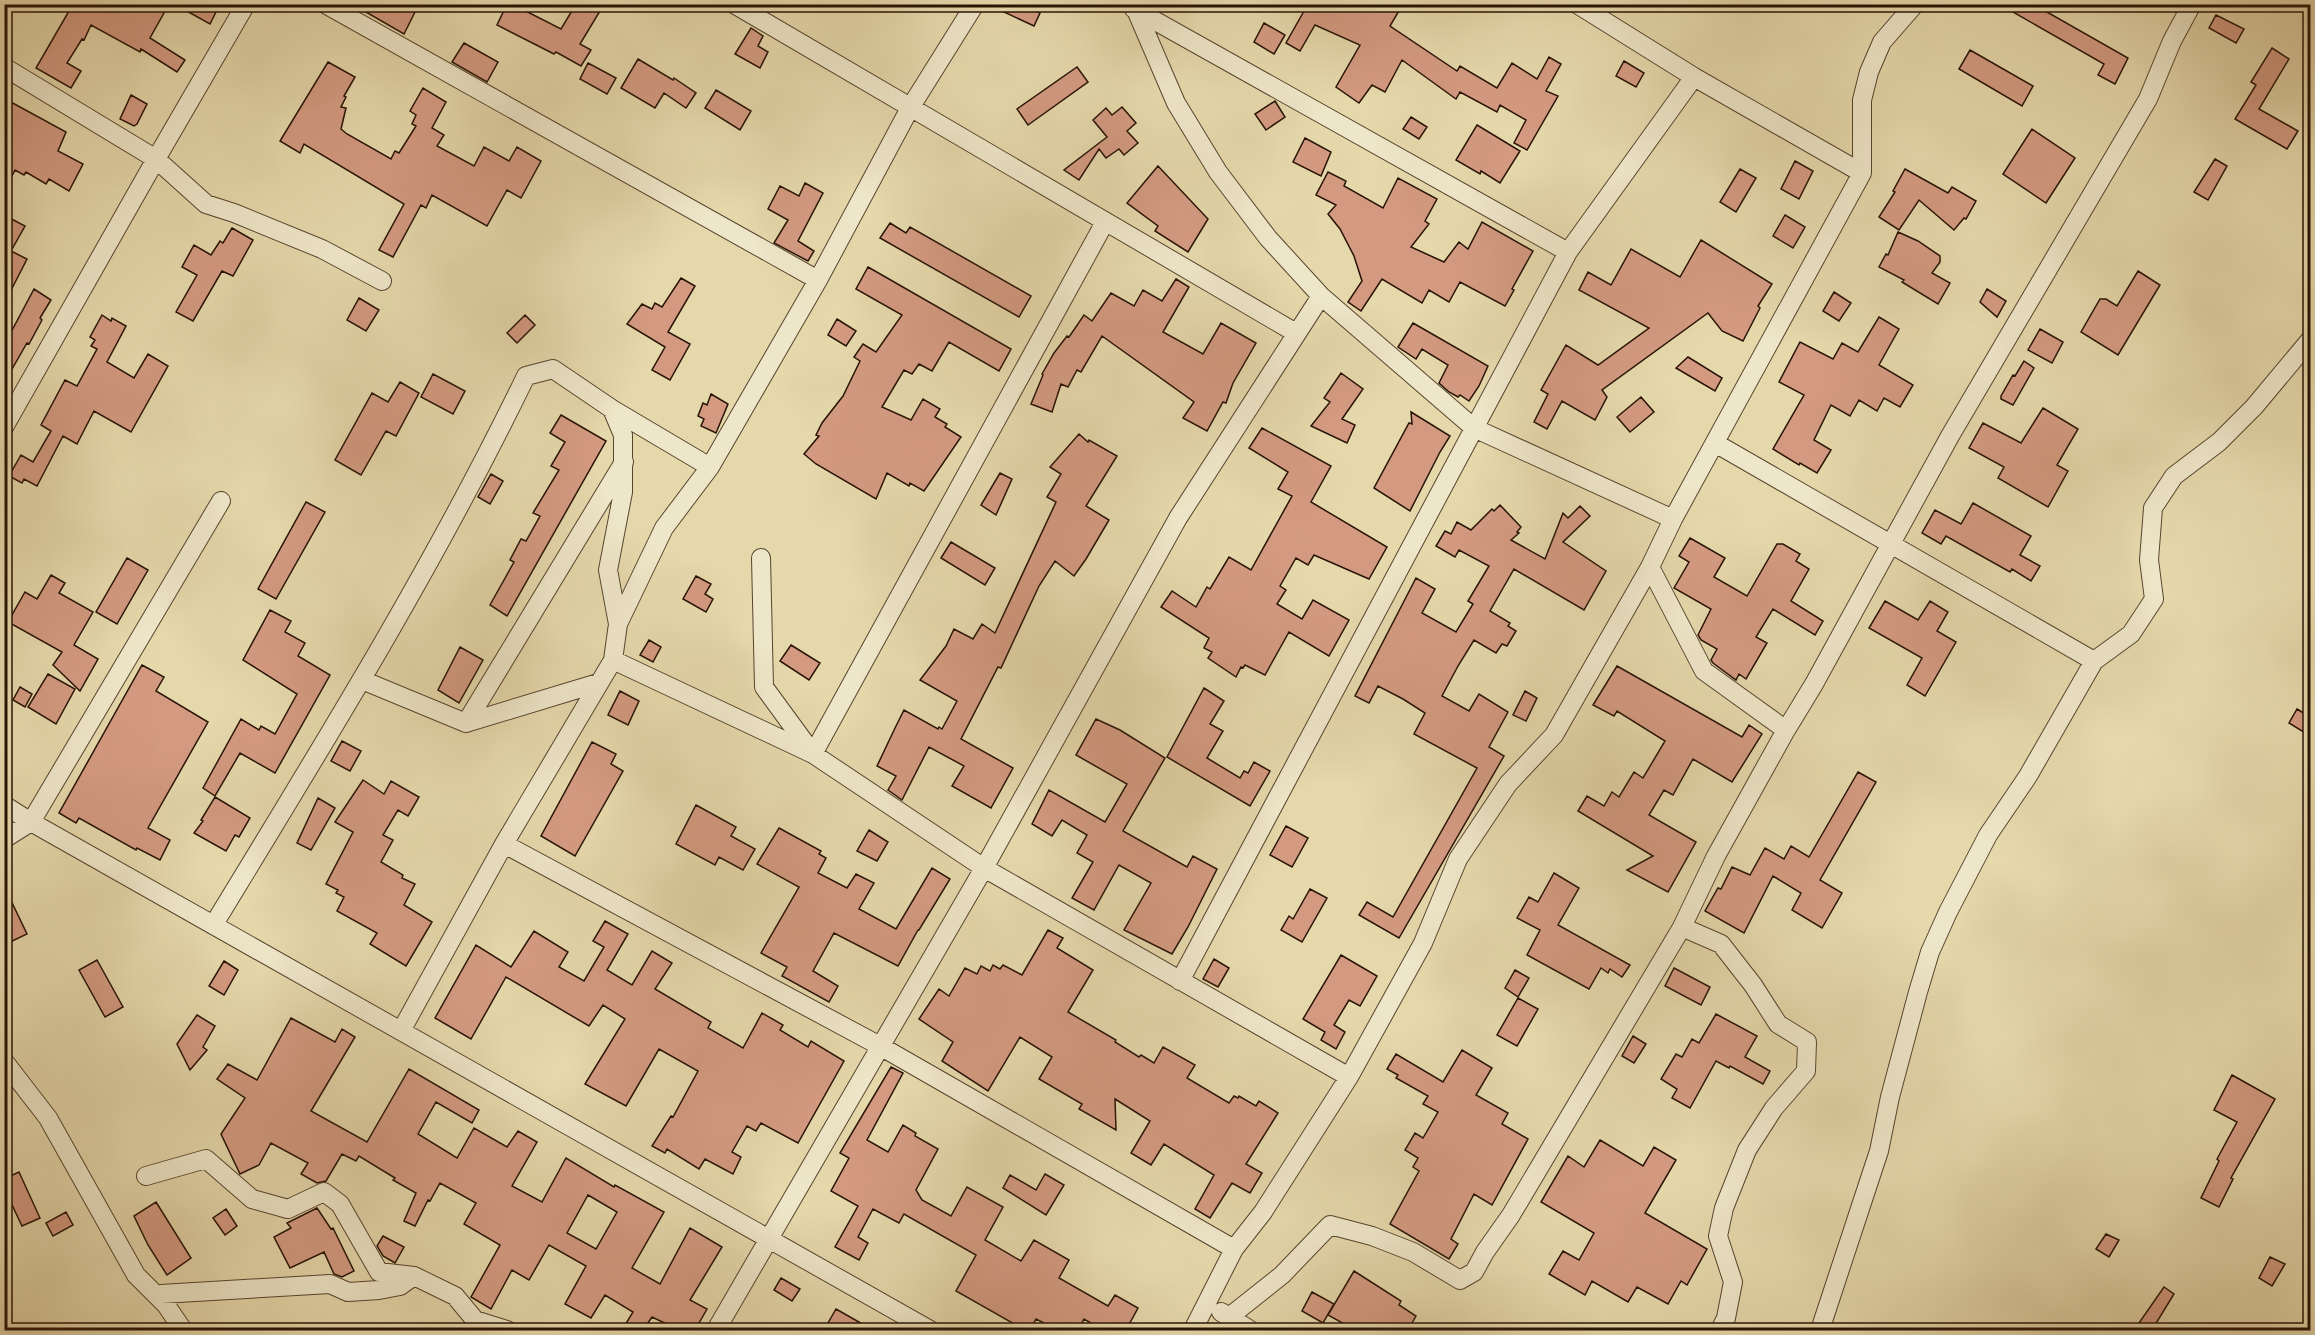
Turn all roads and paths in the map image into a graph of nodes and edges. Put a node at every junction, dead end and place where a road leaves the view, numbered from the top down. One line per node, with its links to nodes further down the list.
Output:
1 (246, 4): 12 (street)
2 (325, 4): 16 (street)
3 (734, 4): 11 (street)
4 (975, 4): 11 (street)
5 (1577, 4): 10 (street)
6 (1915, 4): 13 (street)
7 (2192, 4): 29 (street)
8 (1132, 7): 15 (street); 18 (street)
9 (4, 67): 12 (street)
10 (1694, 77): 13 (street); 15 (street)
11 (910, 108): 14 (street); 16 (street)
12 (156, 159): 17 (street); 22 (street)
13 (1862, 173): 24 (street)
14 (1105, 222): 19 (street); 39 (street)
15 (1568, 252): 23 (street)
16 (818, 280): 26 (street)
17 (382, 281)
18 (1321, 296): 19 (street); 23 (street)
19 (1296, 333): 44 (street)
20 (2310, 340): 34 (street)
21 (612, 409): 25 (street); 26 (street); 35 (street)
22 (4, 427)
23 (1474, 428): 28 (street); 47 (street)
24 (1716, 443): 28 (street); 29 (street)
25 (624, 462): 32 (street); 37 (street)
26 (710, 467): 32 (street)
27 (220, 501): 41 (street)
28 (1673, 519): 31 (street)
29 (1891, 542): 34 (street); 38 (street)
30 (761, 558): 39 (street)
31 (1650, 567): 38 (street); 51 (street)
32 (618, 624): 33 (street)
33 (613, 660): 36 (street); 39 (street)
34 (2094, 661): 66 (street)
35 (362, 680): 37 (street); 45 (street)
36 (598, 683): 37 (street); 43 (street)
37 (466, 723)
38 (1786, 730): 46 (street)
39 (813, 754): 44 (street)
40 (4, 805): 41 (street)
41 (31, 822): 42 (street); 45 (street)
42 (4, 839)
43 (504, 843): 48 (street); 49 (street)
44 (984, 868): 47 (street); 49 (street)
45 (214, 924): 48 (street)
46 (1682, 927): 58 (street); 65 (street)
47 (1180, 981): 51 (street)
48 (400, 1031): 53 (street)
49 (880, 1046): 53 (street); 54 (street)
50 (4, 1061): 57 (street)
51 (1349, 1077): 54 (street)
52 (146, 1176): 55 (street)
53 (768, 1238): 61 (street); 62 (street)
54 (1234, 1249): 56 (street)
55 (414, 1276): 57 (street); 60 (street)
56 (1207, 1304): 58 (street); 63 (street)
57 (166, 1305): 59 (street)
58 (1229, 1317): 64 (street)
59 (183, 1330)
60 (507, 1330)
61 (716, 1330)
62 (930, 1330)
63 (1193, 1330)
64 (1250, 1330)
65 (1720, 1330)
66 (1820, 1330)

